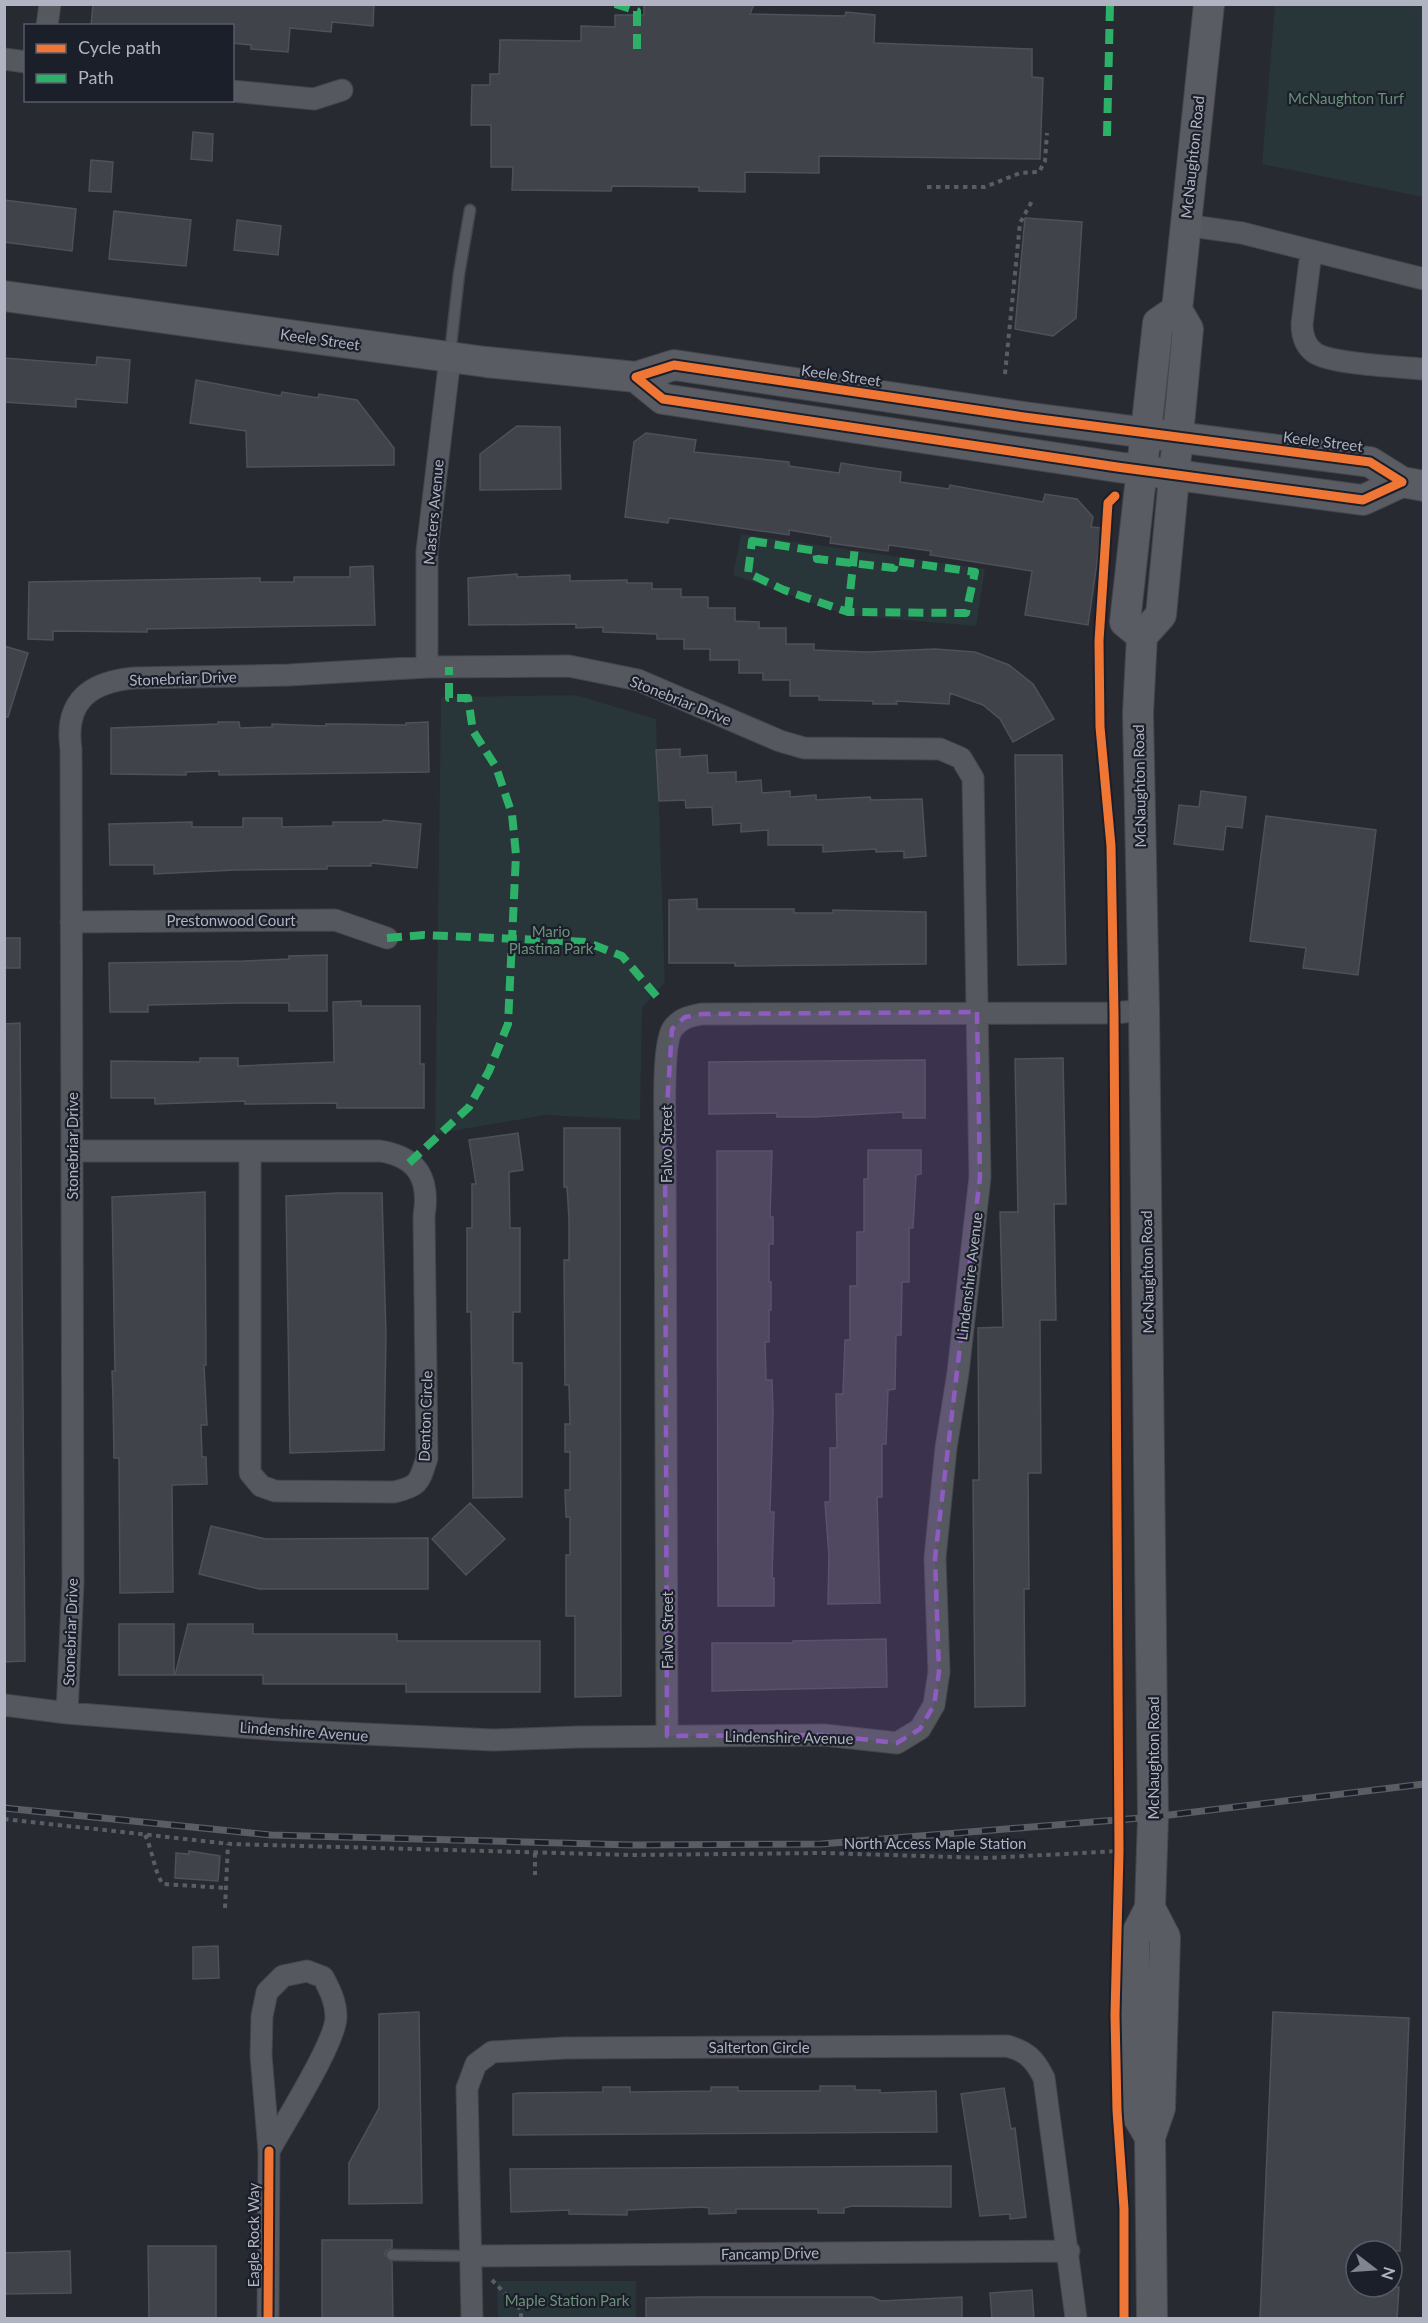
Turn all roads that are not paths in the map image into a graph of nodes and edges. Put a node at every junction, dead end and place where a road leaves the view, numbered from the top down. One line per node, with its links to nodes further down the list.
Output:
1 (50, 4): 3 (street)
2 (1209, 4): 9 (street, McNaughton Road)
3 (47, 24)
4 (4, 59): 5 (street)
5 (24, 62)
6 (342, 90): 7 (street)
7 (234, 91)
8 (470, 210): 14 (lane)
9 (1184, 225): 10 (street); 13 (street, McNaughton Road)
10 (1311, 252): 11 (street); 15 (street)
11 (1424, 279)
12 (4, 296): 14 (street, Keele Street)
13 (1177, 310): 17 (street); 18 (street, McNaughton Road)
14 (450, 358): 16 (street, Keele Street); 23 (street, Masters Avenue)
15 (1424, 369)
16 (636, 377): 17 (street, Keele Street); 19 (street, Keele Street)
17 (1145, 432): 18 (street, Keele Street); 19 (street)
18 (1177, 438): 20 (street, McNaughton Road); 21 (street, Keele Street)
19 (1142, 471): 20 (street, Keele Street); 22 (street)
20 (1173, 475): 21 (street, Keele Street); 22 (street, McNaughton Road)
21 (1413, 484)
22 (1142, 636): 26 (street, McNaughton Road)
23 (427, 667): 24 (street, Stonebriar Drive); 27 (street, Stonebriar Drive)
24 (71, 922): 25 (street, Prestonwood Court); 28 (street, Stonebriar Drive)
25 (387, 938)
26 (1144, 1010): 27 (street, Falvo Street); 40 (street, McNaughton Road)
27 (977, 1012): 32 (street, Lindenshire Avenue); 32 (street, Falvo Street)
28 (72, 1151): 29 (street, Denton Circle); 31 (street, Stonebriar Drive)
29 (250, 1153): 29 (street, Denton Circle)
30 (4, 1704): 31 (street, Lindenshire Avenue)
31 (67, 1713): 32 (street, Lindenshire Avenue)
32 (667, 1736)
33 (269, 2151): 33 (street, Eagle Rock Way); 37 (street, Eagle Rock Way)
34 (1070, 2251): 36 (street, Fancamp Drive); 36 (street, Salterton Circle); 39 (street, Salterton Circle)
35 (392, 2255): 36 (lane)
36 (471, 2256): 38 (street, Salterton Circle)
37 (268, 2319)
38 (472, 2319)
39 (1076, 2319)
40 (1152, 2319)

